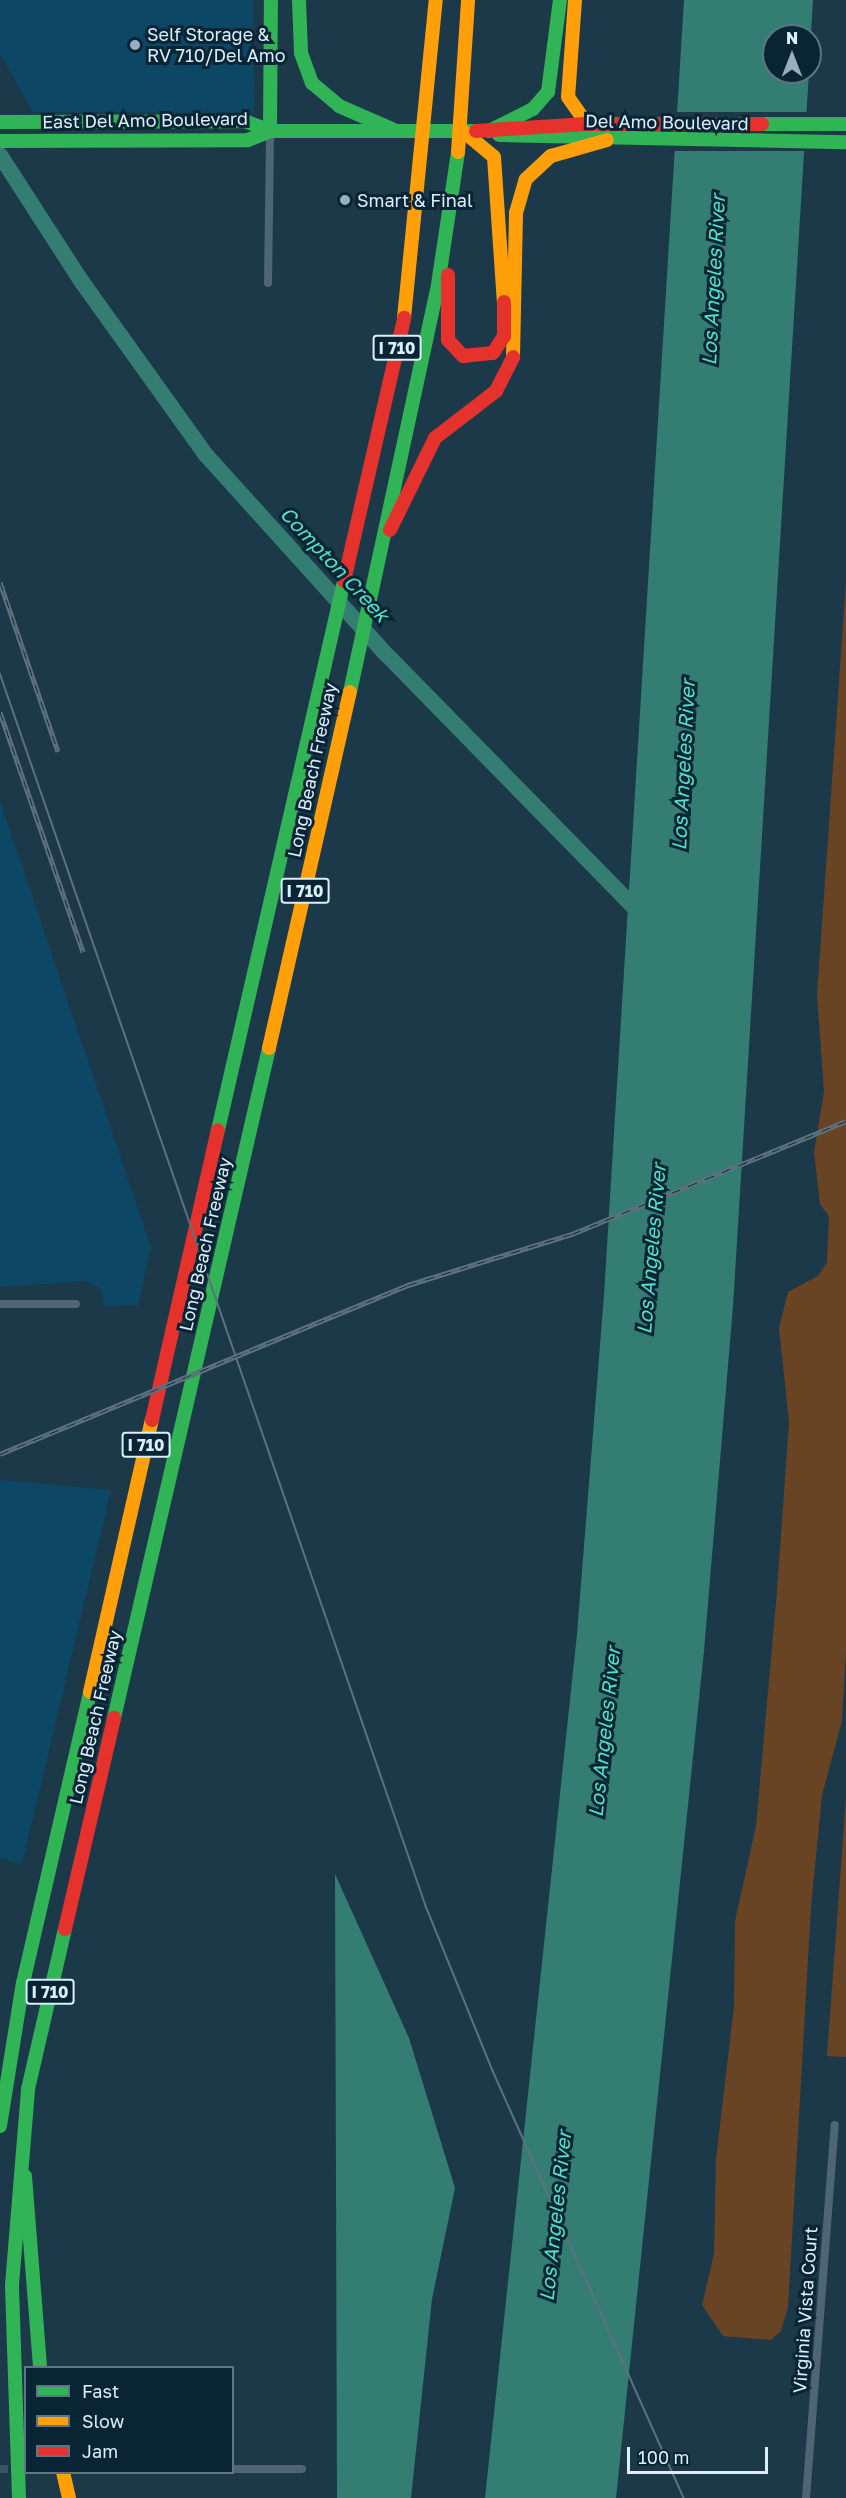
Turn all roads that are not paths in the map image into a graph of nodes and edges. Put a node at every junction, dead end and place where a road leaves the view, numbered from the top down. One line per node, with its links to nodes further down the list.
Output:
1 (271, 0): 15 (main road)
2 (299, 0): 14 (main road)
3 (431, 0): 9 (main road)
4 (436, 0): 9 (main road, Long Beach Freeway / I 710)
5 (468, 0): 10 (main road, Long Beach Freeway / I 710)
6 (475, 0): 10 (main road)
7 (560, 0): 17 (main road)
8 (575, 0): 12 (main road)
9 (434, 29): 27 (main road, Long Beach Freeway / I 710)
10 (466, 40): 21 (main road, Long Beach Freeway / I 710)
11 (0, 122): 15 (main road, East Del Amo Boulevard)
12 (587, 124): 13 (main road, Del Amo Boulevard); 17 (main road, Del Amo Boulevard)
13 (846, 124)
14 (394, 130): 15 (main road, Del Amo Boulevard); 16 (main road, Del Amo Boulevard)
15 (270, 131): 19 (main road, East Del Amo Boulevard); 22 (street)
16 (464, 131): 17 (main road, Del Amo Boulevard); 21 (main road)
17 (489, 131): 18 (main road, Del Amo Boulevard)
18 (608, 140): 20 (main road, Del Amo Boulevard); 23 (main road)
19 (0, 141)
20 (846, 142)
21 (452, 209): 23 (main road, Long Beach Freeway / I 710)
22 (268, 283)
23 (377, 558): 28 (main road, Long Beach Freeway / I 710)
24 (0, 1304): 25 (street)
25 (75, 1304)
26 (835, 2125): 35 (street, Virginia Vista Court)
27 (0, 2126)
28 (22, 2131): 29 (main road); 33 (main road, Long Beach Freeway / I 710)
29 (40, 2366)
30 (234, 2469): 31 (street)
31 (302, 2469)
32 (63, 2474): 34 (main road)
33 (19, 2498)
34 (69, 2498)
35 (806, 2498)

